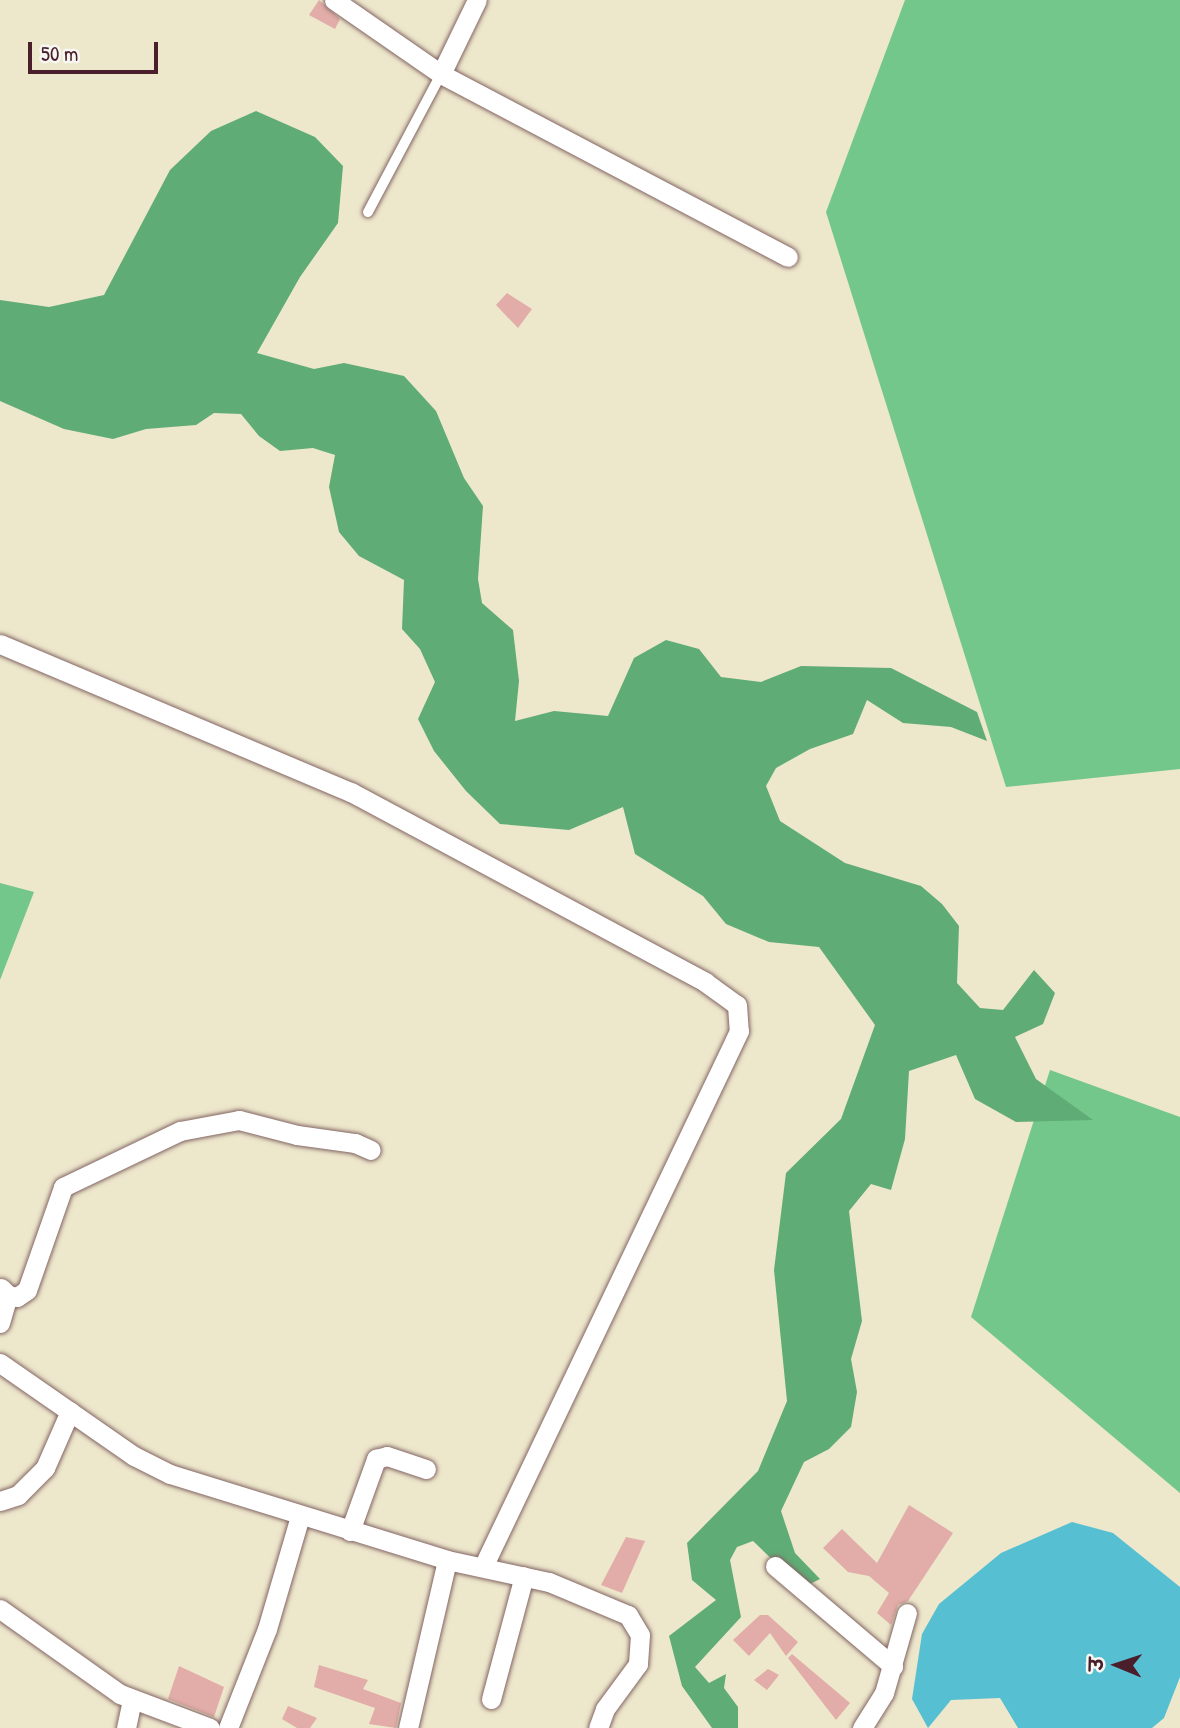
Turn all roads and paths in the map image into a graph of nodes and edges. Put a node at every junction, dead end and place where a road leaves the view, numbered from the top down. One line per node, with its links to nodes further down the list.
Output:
1 (334, 0): 3 (street)
2 (477, 0): 3 (street)
3 (441, 74): 4 (lane); 5 (street)
4 (368, 212)
5 (788, 257)
6 (0, 645): 17 (street)
7 (371, 1150): 8 (street)
8 (4, 1291): 9 (street)
9 (0, 1323)
10 (0, 1363): 11 (street)
11 (70, 1412): 13 (street); 14 (street)
12 (426, 1469): 15 (street)
13 (0, 1501)
14 (300, 1516): 15 (street); 28 (street)
15 (350, 1531): 16 (street)
16 (447, 1560): 17 (street); 29 (street)
17 (484, 1565): 19 (street)
18 (775, 1566): 22 (street)
19 (524, 1576): 23 (street); 30 (street)
20 (0, 1609): 24 (street)
21 (907, 1613): 22 (street)
22 (893, 1666): 25 (street)
23 (491, 1699)
24 (132, 1700): 26 (street); 27 (street)
25 (871, 1724)
26 (126, 1728)
27 (210, 1728)
28 (228, 1728)
29 (408, 1728)
30 (598, 1728)

